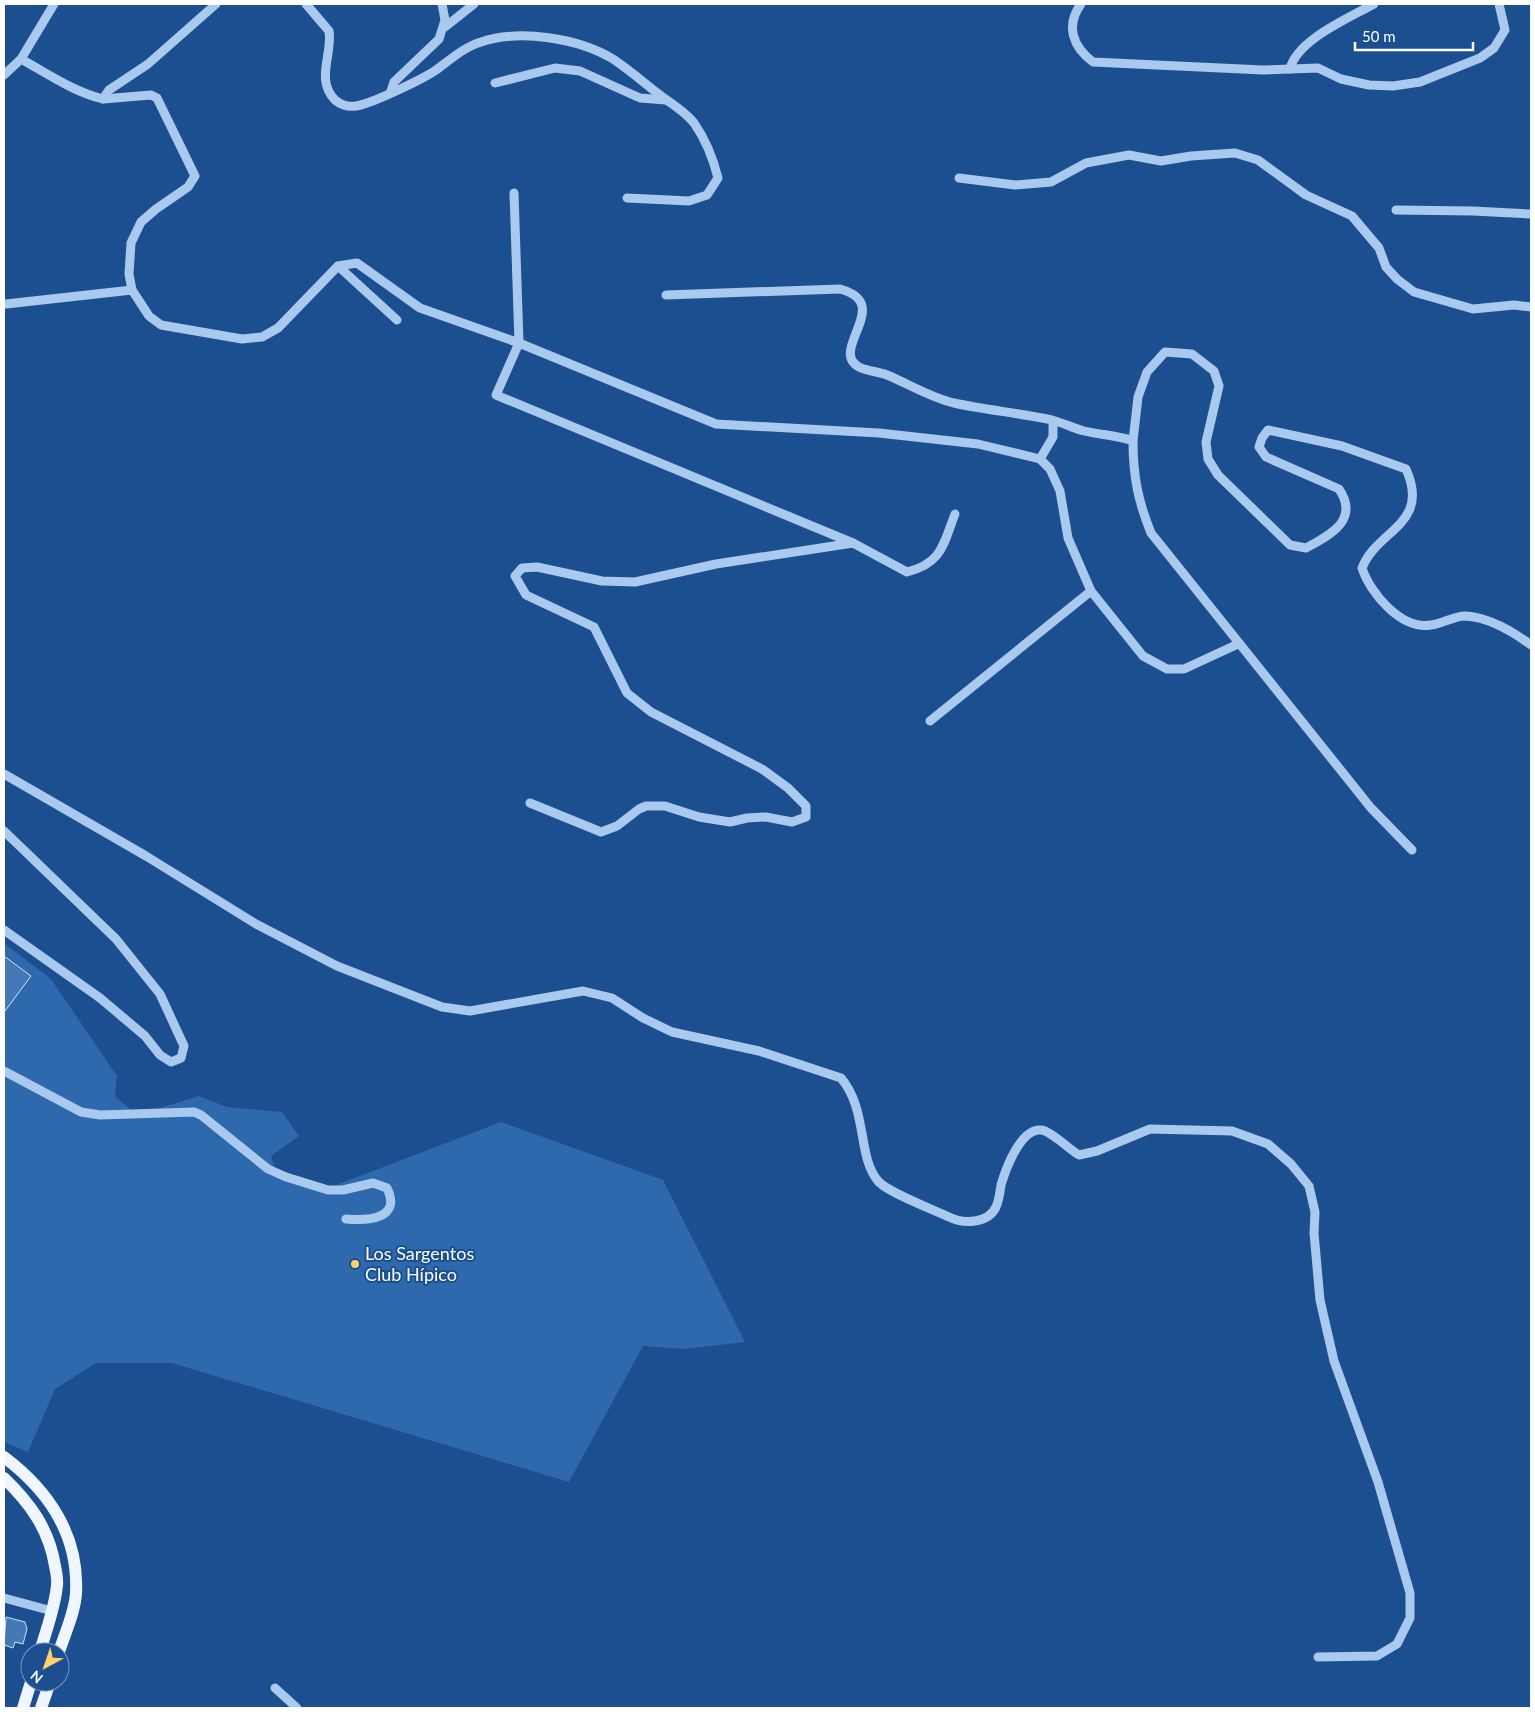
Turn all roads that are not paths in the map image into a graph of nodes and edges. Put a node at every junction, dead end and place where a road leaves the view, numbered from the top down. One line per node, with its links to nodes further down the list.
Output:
1 (54, 4): 10 (street)
2 (216, 4): 15 (street)
3 (306, 4): 14 (street)
4 (442, 4): 9 (street)
5 (474, 4): 9 (street)
6 (1081, 4): 11 (street)
7 (1374, 4): 11 (street)
8 (1499, 4): 11 (street)
9 (445, 27): 14 (street)
10 (21, 60): 12 (street); 15 (street)
11 (1290, 69)
12 (4, 75)
13 (496, 83): 16 (street)
14 (391, 91): 16 (street)
15 (103, 99): 23 (street)
16 (666, 100): 19 (street)
17 (959, 178): 26 (street)
18 (514, 193): 28 (street)
19 (627, 198)
20 (1396, 210): 21 (street)
21 (1531, 214)
22 (338, 266): 23 (street); 27 (street); 28 (street)
23 (132, 290): 25 (street)
24 (666, 295): 29 (street)
25 (6, 304)
26 (1531, 308)
27 (397, 320)
28 (519, 343): 31 (street); 33 (street)
29 (1053, 421): 30 (street); 31 (street)
30 (1132, 441): 35 (street); 36 (street)
31 (1040, 459): 34 (street)
32 (956, 514): 33 (street)
33 (853, 543): 39 (street)
34 (1091, 591): 35 (street); 37 (street)
35 (1238, 644): 41 (street)
36 (1531, 645)
37 (930, 721)
38 (4, 774): 52 (street)
39 (530, 803)
40 (4, 831): 42 (street)
41 (1412, 850)
42 (4, 930)
43 (4, 1071): 44 (street)
44 (346, 1219)
45 (4, 1457): 49 (main road)
46 (4, 1478): 48 (main road)
47 (4, 1598): 48 (street)
48 (52, 1611): 49 (main road); 50 (main road)
49 (71, 1616): 51 (main road)
50 (43, 1642)
51 (62, 1642)
52 (1318, 1657)
53 (275, 1688): 58 (street)
54 (28, 1692): 56 (main road)
55 (47, 1692): 57 (main road)
56 (23, 1708)
57 (41, 1708)
58 (298, 1708)

